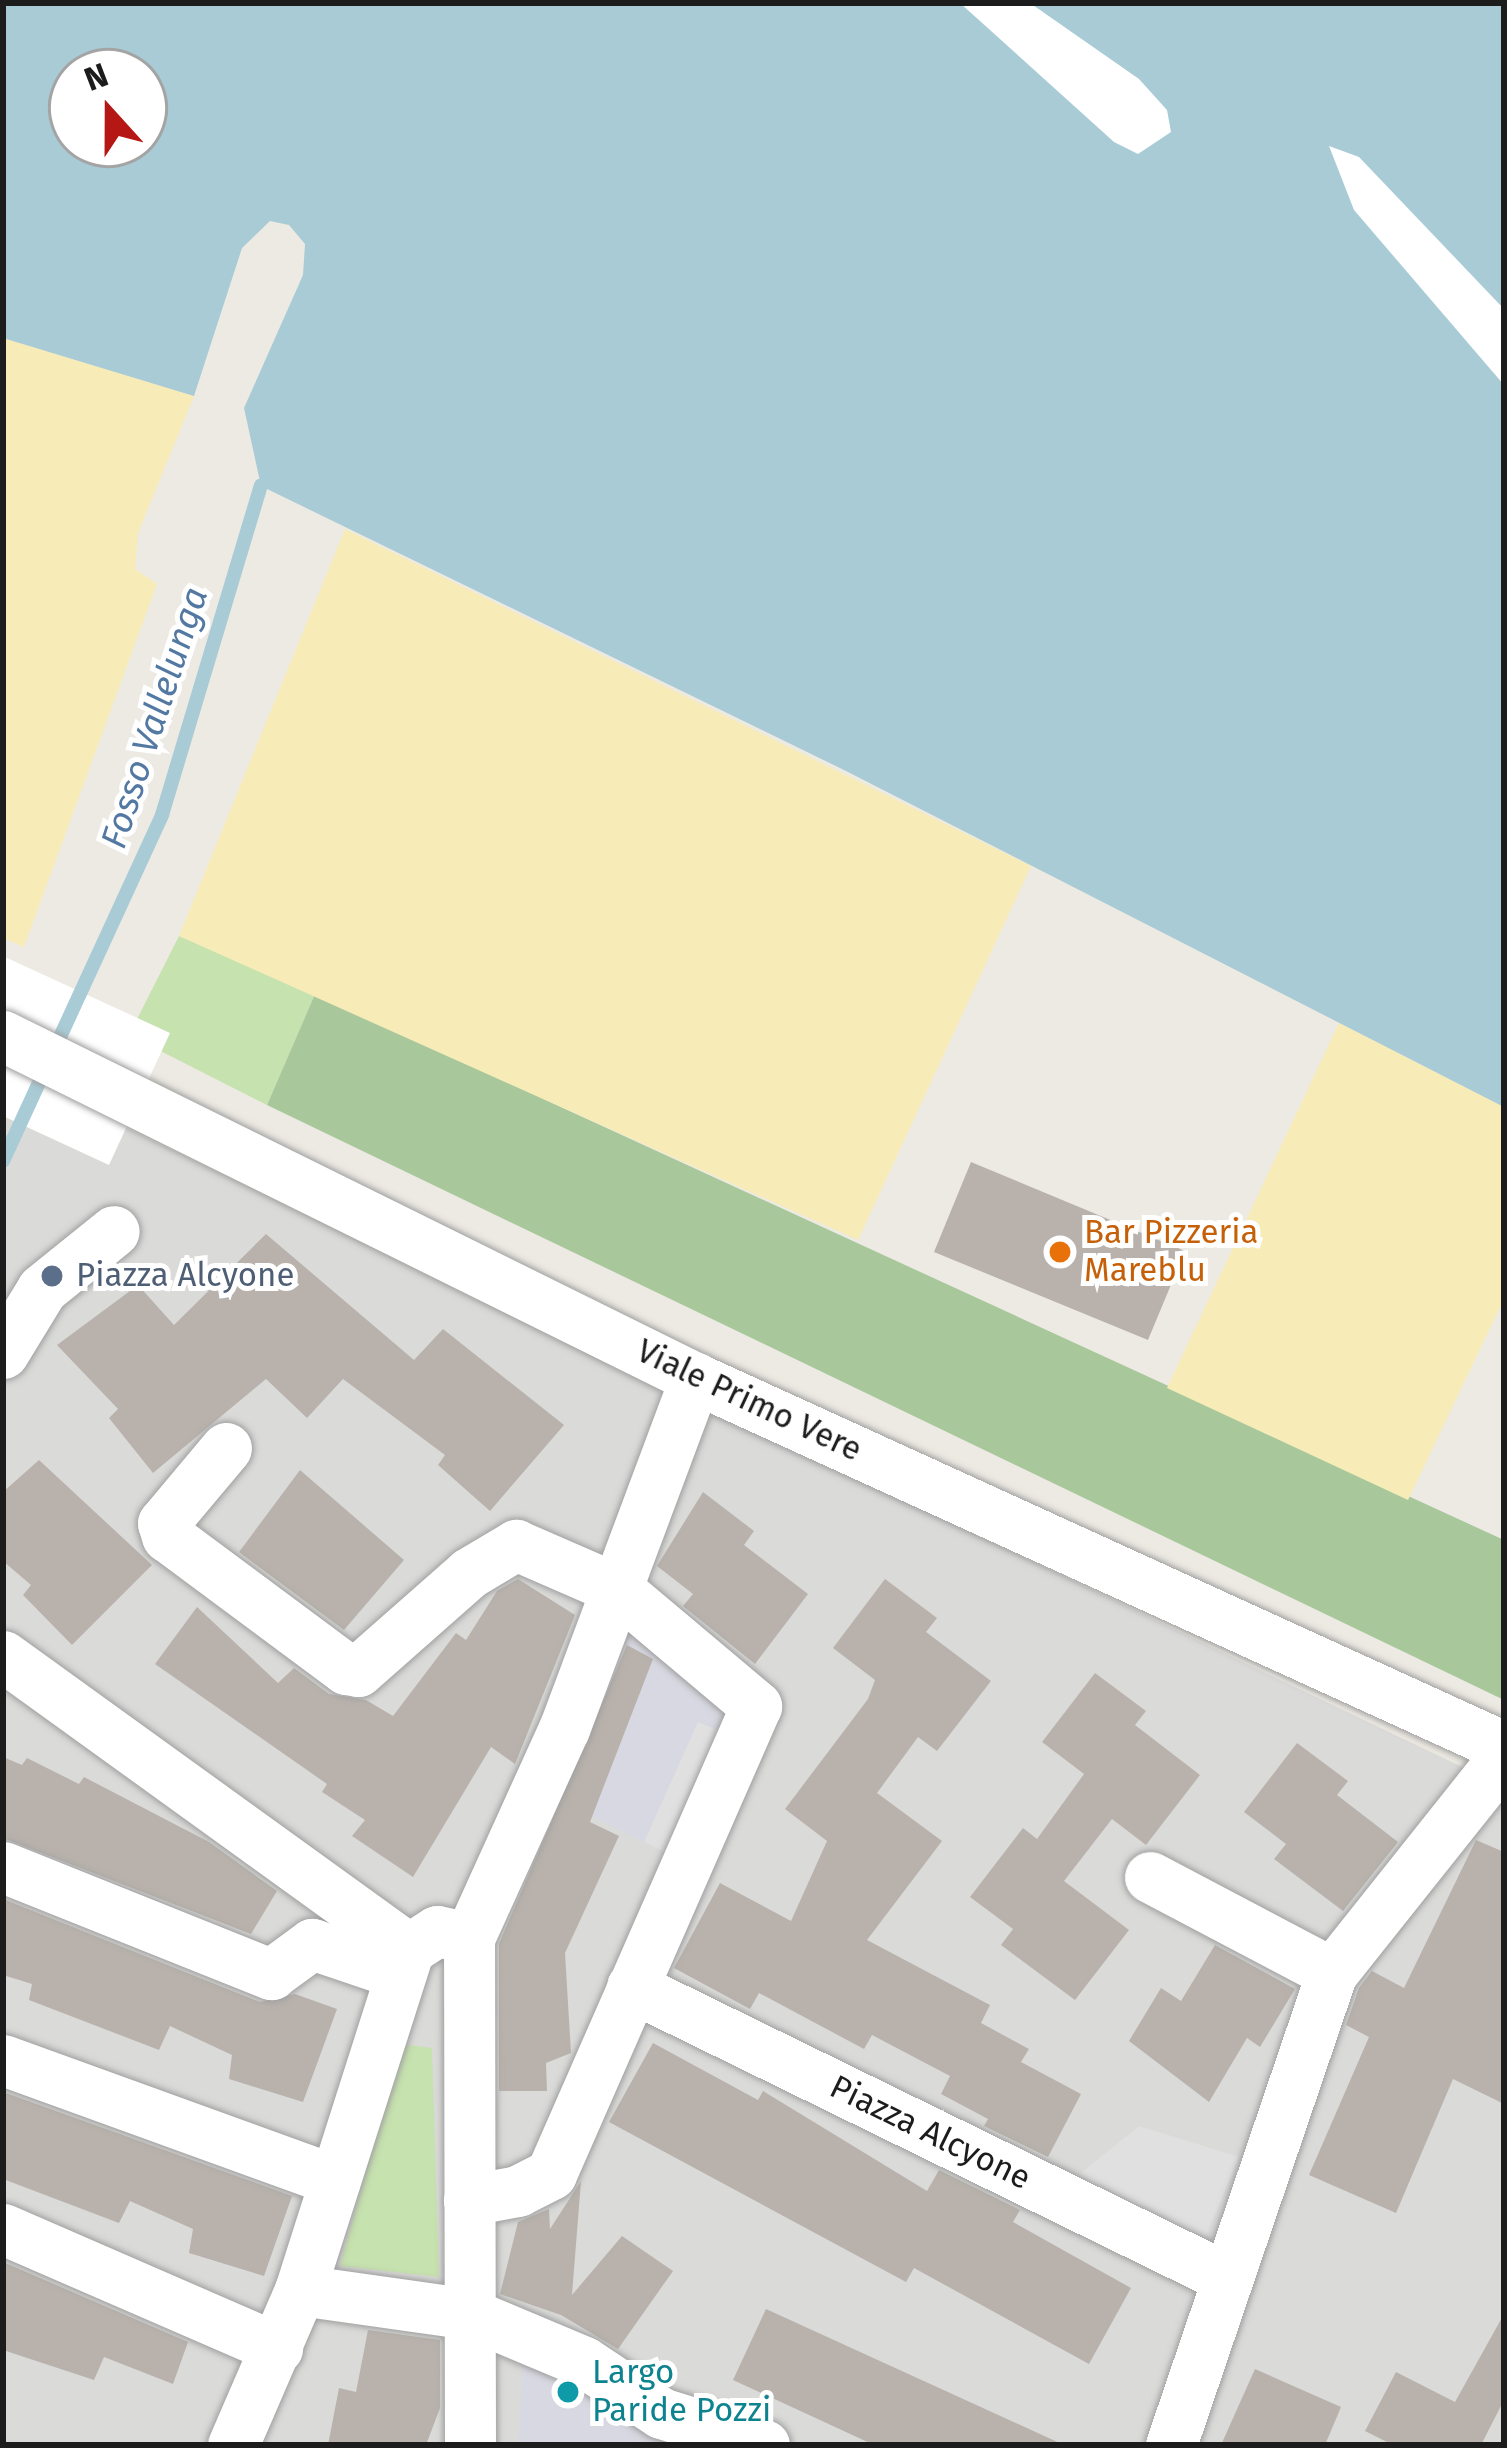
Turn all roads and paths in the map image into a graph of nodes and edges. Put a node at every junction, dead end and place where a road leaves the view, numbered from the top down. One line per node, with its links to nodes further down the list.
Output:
1 (3, 1036): 4 (street, Viale Primo Vere)
2 (114, 1232): 3 (street)
3 (3, 1353)
4 (695, 1378): 6 (street); 8 (street, Viale Primo Vere)
5 (226, 1448): 6 (street)
6 (617, 1589): 12 (street); 15 (street)
7 (3, 1657): 13 (street)
8 (1504, 1747)
9 (1504, 1757): 14 (street)
10 (3, 1867): 13 (street)
11 (1150, 1876): 14 (street)
12 (469, 1938): 13 (street); 18 (street)
13 (405, 1962): 17 (street)
14 (1332, 1972): 20 (street)
15 (632, 1988): 18 (street); 20 (street, Piazza Alcyone)
16 (3, 2060): 17 (street)
17 (335, 2180): 21 (street)
18 (469, 2200): 22 (street)
19 (3, 2229): 23 (street)
20 (1227, 2278): 27 (street)
21 (299, 2290): 22 (street); 23 (street)
22 (470, 2314): 25 (street); 26 (street)
23 (277, 2348): 24 (street)
24 (233, 2445)
25 (470, 2445)
26 (764, 2445)
27 (1171, 2445)

